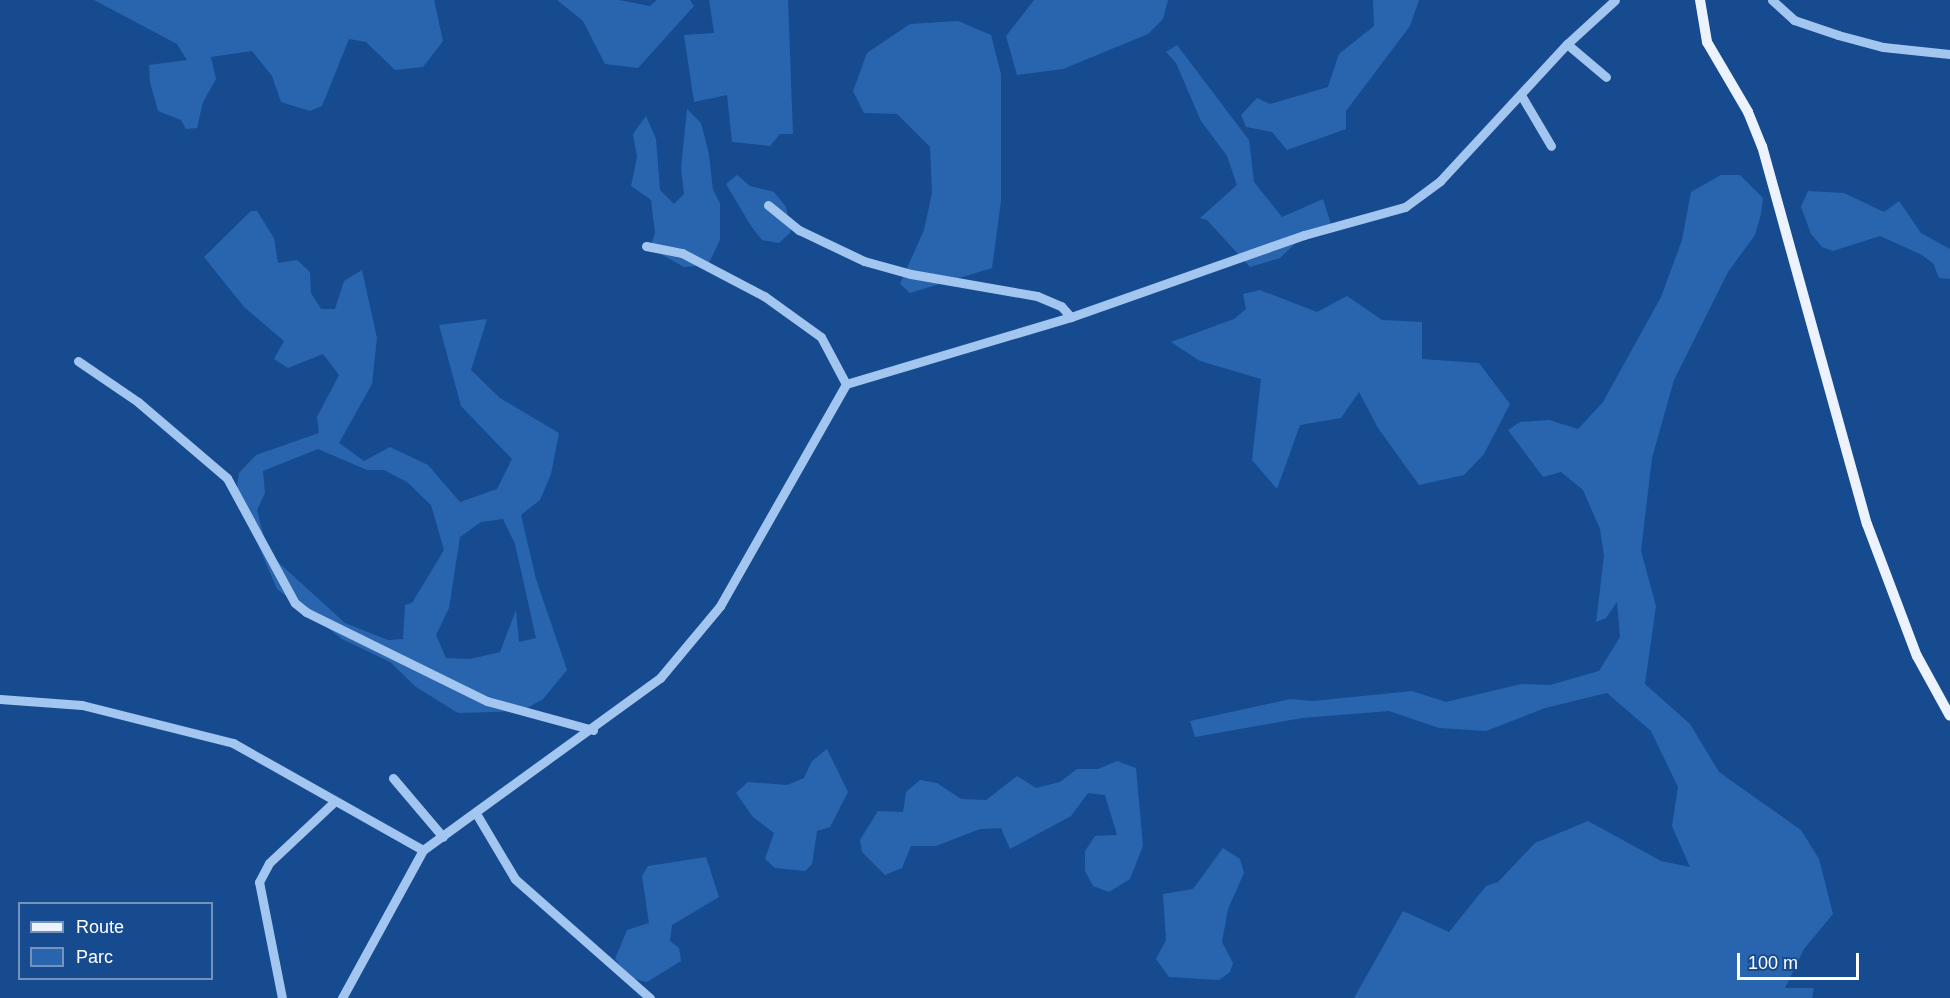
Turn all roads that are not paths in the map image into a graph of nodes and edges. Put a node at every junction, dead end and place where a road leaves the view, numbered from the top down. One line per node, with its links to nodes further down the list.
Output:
1 (1615, 0): 4 (street)
2 (1700, 0): 15 (main road)
3 (1772, 0): 5 (street)
4 (1567, 44): 6 (street); 7 (street)
5 (1950, 54)
6 (1606, 77)
7 (1521, 95): 8 (street); 11 (street)
8 (1551, 146)
9 (768, 205): 11 (street)
10 (646, 246): 13 (street)
11 (1071, 317): 13 (street)
12 (78, 362): 16 (street)
13 (846, 384): 16 (street)
14 (0, 699): 18 (street)
15 (1950, 716)
16 (593, 730): 19 (street)
17 (393, 778): 20 (street)
18 (333, 803): 21 (street); 22 (street)
19 (477, 815): 20 (street); 24 (street)
20 (443, 837): 21 (street)
21 (423, 850): 23 (street)
22 (282, 998)
23 (342, 998)
24 (650, 998)

